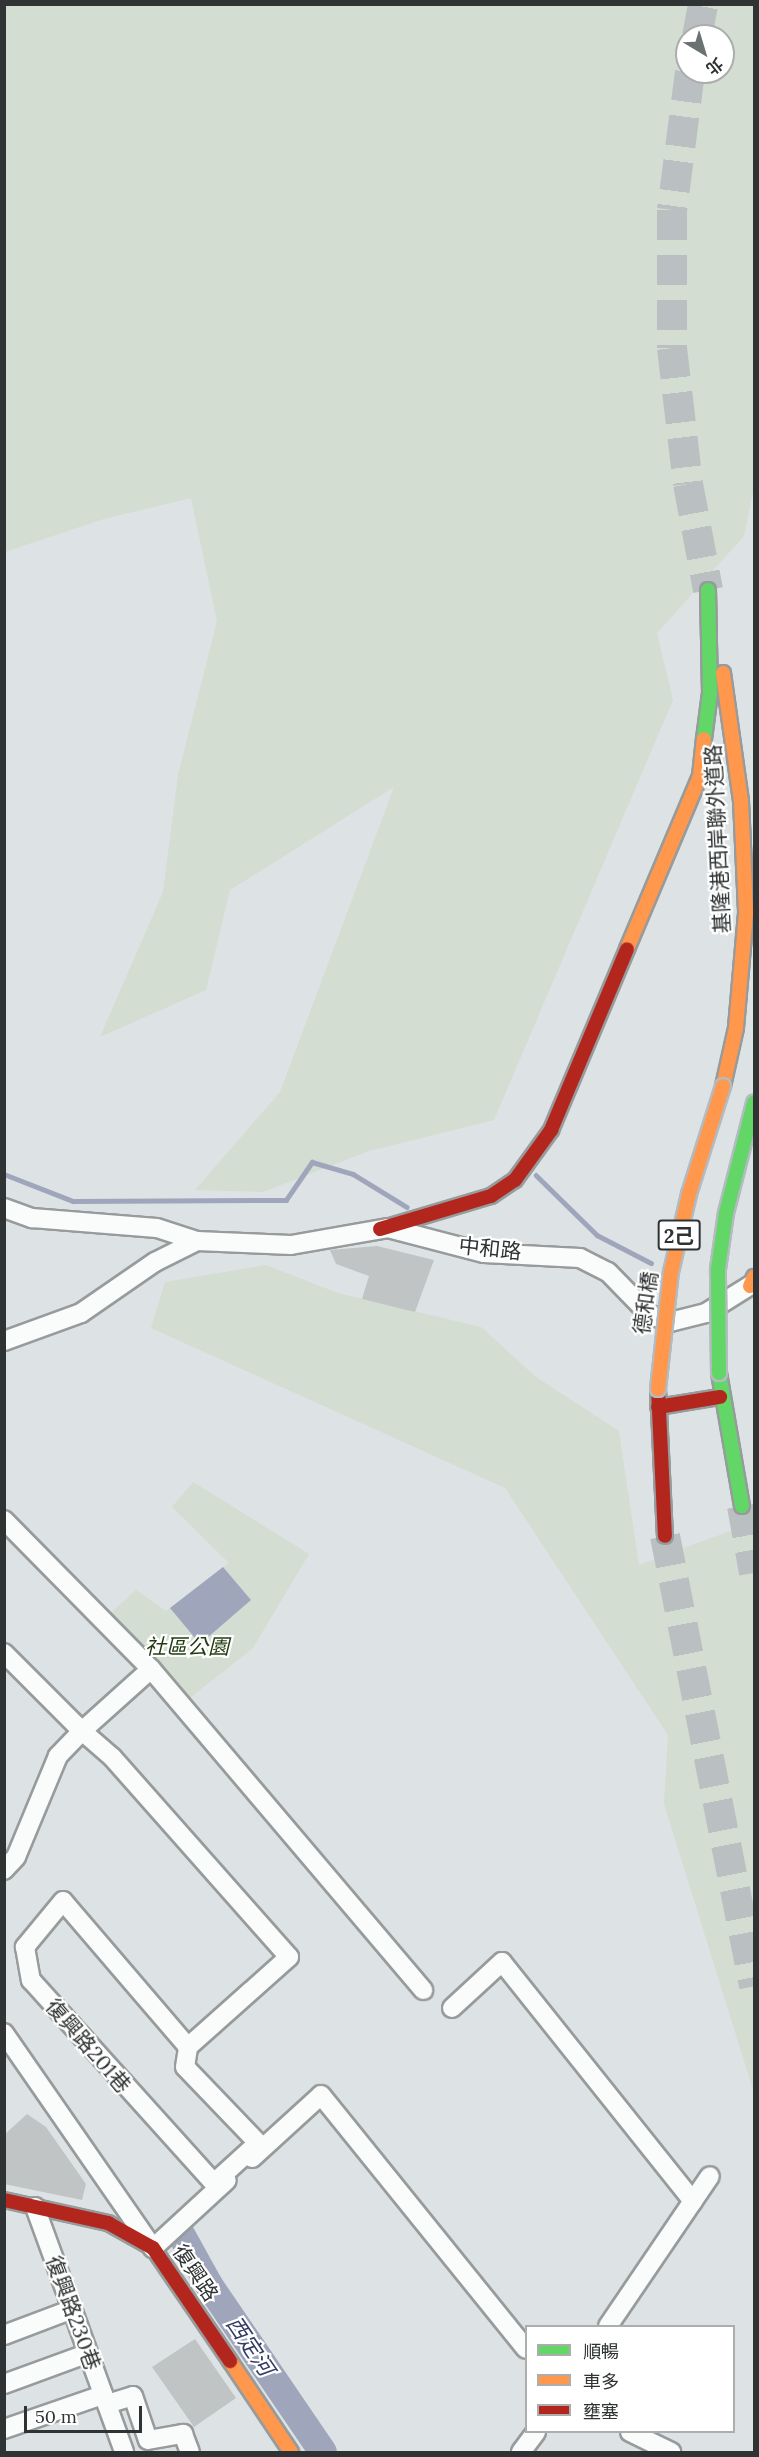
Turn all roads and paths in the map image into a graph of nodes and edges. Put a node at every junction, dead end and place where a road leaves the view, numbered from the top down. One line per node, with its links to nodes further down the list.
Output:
1 (723, 1086): 4 (main road, 基隆港西岸聯外道路 / 2己); 13 (main road, 德和橋 / 2己, bridge)
2 (754, 1103): 12 (main road, 2己, bridge)
3 (4, 1208): 5 (street, 中和路)
4 (435, 1213): 6 (main road); 7 (main road)
5 (157, 1228): 8 (street, 中和路); 9 (street)
6 (380, 1229): 7 (street, 中和路); 8 (street, 中和路)
7 (417, 1235): 10 (street, 中和路)
8 (197, 1241): 9 (street, 中和路)
9 (155, 1262): 11 (street, 中和路)
10 (753, 1282)
11 (4, 1341)
12 (720, 1397): 13 (main road); 14 (main road, 2己)
13 (658, 1407): 16 (main road, 2己)
14 (742, 1506)
15 (4, 1520): 18 (street)
16 (665, 1536)
17 (4, 1653): 19 (street)
18 (151, 1669): 19 (street); 21 (street)
19 (82, 1731): 20 (street); 24 (street)
20 (4, 1870)
21 (423, 1990)
22 (452, 2008): 28 (street)
23 (4, 2033): 27 (street)
24 (188, 2047): 24 (street, 復興路201巷)
25 (710, 2176): 28 (street)
26 (4, 2200): 29 (main road, 復興路)
27 (122, 2200): 30 (street); 31 (street)
28 (693, 2201): 33 (street)
29 (35, 2207): 30 (main road, 復興路); 32 (street, 復興路230巷)
30 (108, 2223): 31 (main road, 復興路)
31 (153, 2248): 35 (street); 44 (main road, 復興路)
32 (70, 2310): 34 (street); 36 (street, 復興路230巷)
33 (609, 2325)
34 (4, 2335)
35 (525, 2348)
36 (86, 2354): 37 (street); 38 (street, 復興路230巷)
37 (4, 2384)
38 (105, 2400): 39 (street); 42 (street, 復興路230巷); 43 (street)
39 (4, 2429)
40 (535, 2433): 45 (street)
41 (632, 2433): 46 (street)
42 (124, 2452)
43 (190, 2452)
44 (291, 2452)
45 (521, 2452)
46 (671, 2452)

